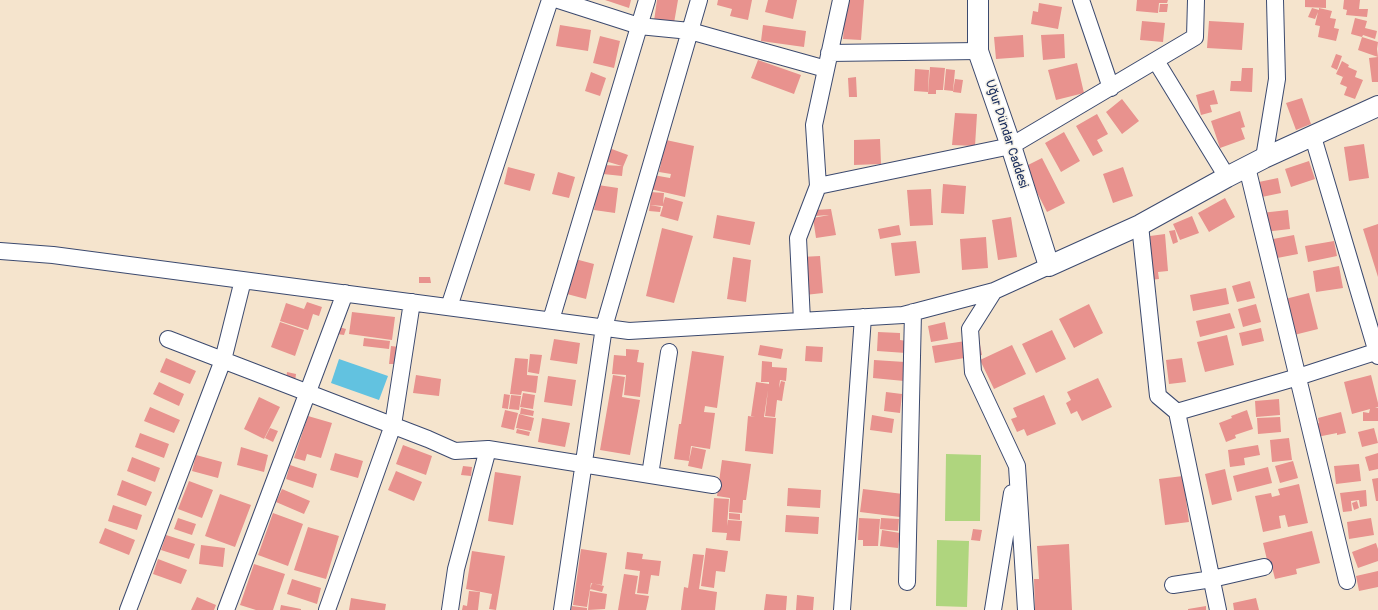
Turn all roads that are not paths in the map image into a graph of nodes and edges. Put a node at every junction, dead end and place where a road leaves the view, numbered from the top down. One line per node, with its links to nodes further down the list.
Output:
1 (550, 0): 30 (street)
2 (558, 0): 10 (street)
3 (647, 0): 10 (street)
4 (699, 0): 11 (street)
5 (841, 0): 13 (street)
6 (978, 0): 12 (street, Uğur Dündar Caddesi)
7 (1081, 0): 16 (street)
8 (1196, 0): 14 (street)
9 (1275, 0): 20 (street)
10 (639, 26): 11 (street); 33 (street)
11 (690, 31): 15 (street); 35 (street)
12 (978, 51): 13 (street); 19 (street, Uğur Dündar Caddesi)
13 (829, 53): 15 (street)
14 (1156, 61): 16 (street); 21 (street)
15 (826, 69): 22 (street)
16 (1111, 88): 19 (street)
17 (1378, 106): 18 (street)
18 (1313, 137): 20 (street); 38 (street)
19 (1011, 146): 22 (street); 25 (street, Uğur Dündar Caddesi)
20 (1256, 163): 21 (street); 40 (street)
21 (1227, 177): 23 (street)
22 (818, 186): 34 (street)
23 (1140, 225): 25 (street); 42 (street)
24 (0, 251): 26 (street)
25 (1048, 266): 27 (street)
26 (243, 280): 28 (street); 39 (street)
27 (994, 291): 31 (street); 46 (street)
28 (345, 293): 29 (street); 41 (street)
29 (412, 302): 30 (street); 43 (street)
30 (449, 307): 33 (street)
31 (913, 312): 32 (street); 52 (street)
32 (863, 317): 34 (street); 59 (street)
33 (551, 320): 35 (street)
34 (802, 321): 35 (street)
35 (604, 327): 45 (street)
36 (168, 340): 39 (street)
37 (669, 352): 47 (street)
38 (1377, 353): 40 (street)
39 (223, 360): 41 (street); 54 (street)
40 (1298, 377): 42 (street); 51 (street)
41 (307, 392): 43 (street); 55 (street)
42 (1177, 412): 50 (street)
43 (392, 425): 44 (street); 56 (street)
44 (488, 449): 45 (street); 57 (street)
45 (584, 465): 47 (street); 58 (street)
46 (1017, 466): 60 (street); 61 (street)
47 (650, 475): 48 (street)
48 (713, 485)
49 (1264, 567): 50 (street)
50 (1212, 579): 53 (street); 62 (street)
51 (1347, 581)
52 (907, 582)
53 (1173, 585)
54 (128, 610)
55 (226, 610)
56 (327, 610)
57 (450, 610)
58 (562, 610)
59 (842, 610)
60 (993, 610)
61 (1026, 610)
62 (1218, 610)

